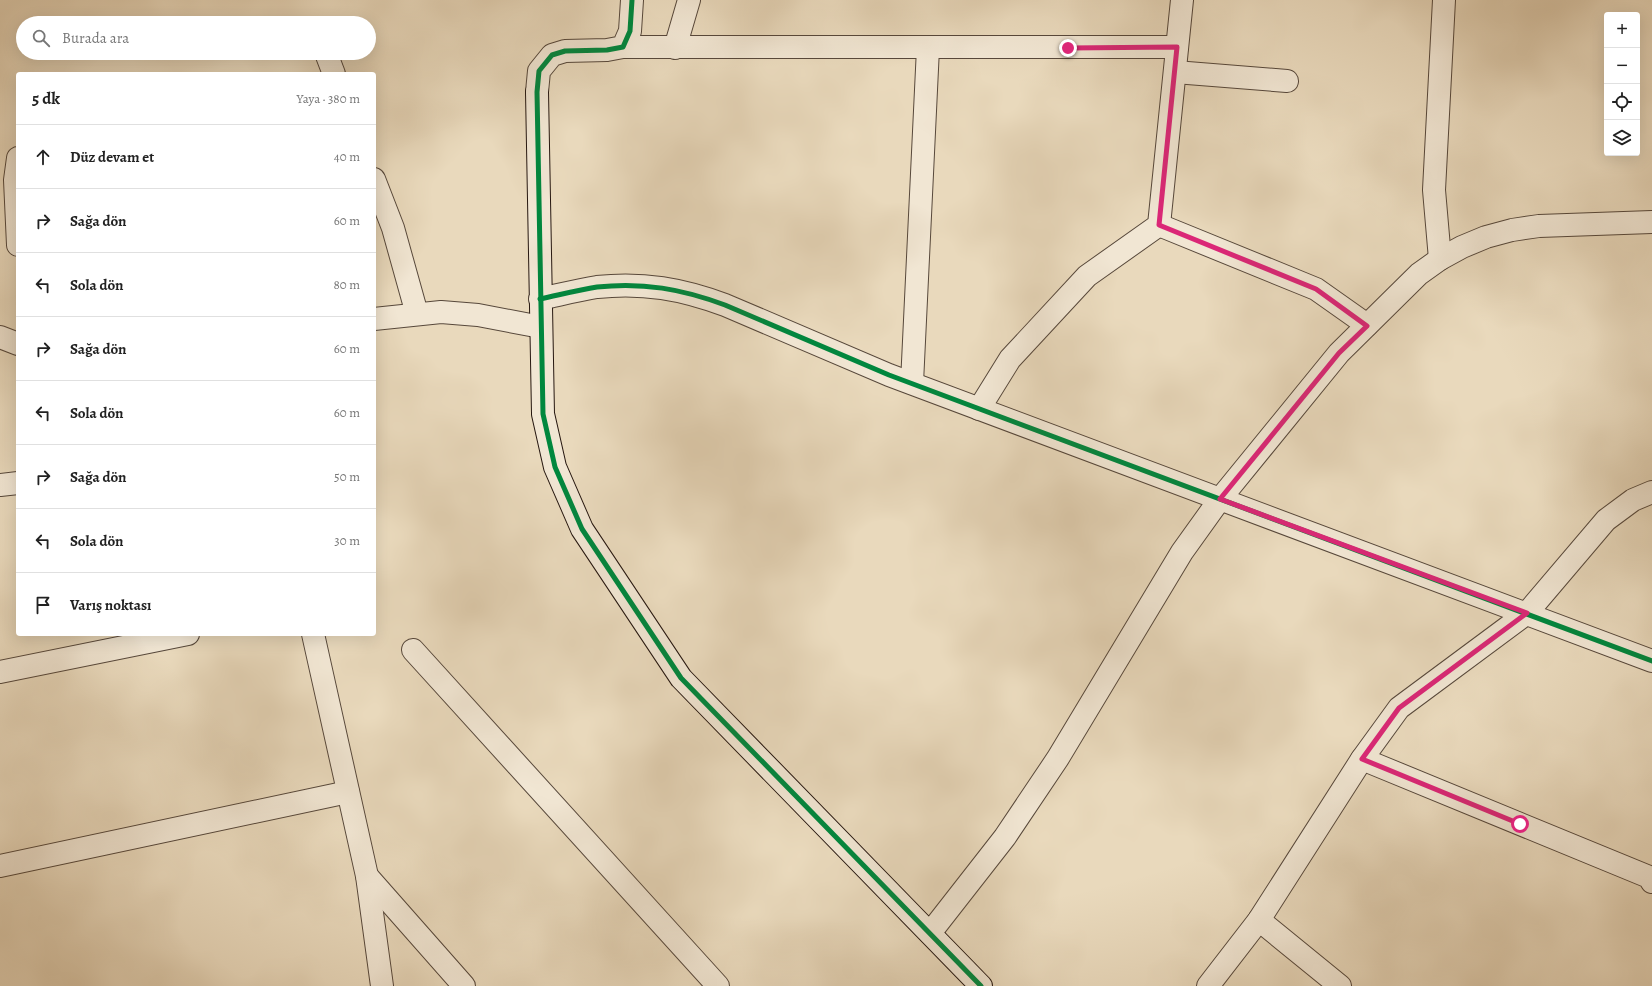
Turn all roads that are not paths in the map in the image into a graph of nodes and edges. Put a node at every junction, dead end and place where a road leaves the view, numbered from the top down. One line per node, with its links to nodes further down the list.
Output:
1 (632, 0): 5 (street)
2 (689, 0): 7 (street)
3 (1182, 0): 6 (street)
4 (1444, 0): 18 (street)
5 (622, 47): 7 (street); 19 (street)
6 (1177, 47): 8 (street); 11 (street)
7 (675, 48): 8 (street)
8 (928, 48): 26 (street)
9 (329, 60): 10 (street)
10 (333, 72)
11 (1175, 72): 12 (street); 17 (street)
12 (1287, 81)
13 (16, 173): 15 (street)
14 (376, 184): 20 (street)
15 (16, 202)
16 (1652, 222): 18 (street)
17 (1159, 225): 22 (street); 27 (street)
18 (1440, 259): 22 (street)
19 (540, 300): 23 (street); 26 (street)
20 (417, 314): 21 (street); 23 (street)
21 (376, 319)
22 (1367, 326): 31 (street)
23 (540, 327): 44 (street)
24 (0, 337): 25 (street)
25 (16, 343)
26 (912, 383): 27 (street)
27 (979, 409): 31 (street)
28 (16, 483): 29 (street)
29 (0, 485)
30 (1652, 492): 32 (street)
31 (1220, 499): 32 (street); 44 (street)
32 (1527, 613): 36 (street); 38 (street)
33 (178, 636): 37 (street)
34 (313, 636): 39 (street)
35 (413, 650): 48 (street)
36 (1652, 661)
37 (0, 672)
38 (1362, 759): 42 (street); 43 (street)
39 (348, 792): 40 (street); 41 (street)
40 (0, 866)
41 (366, 876): 46 (street); 47 (street)
42 (1652, 882)
43 (1258, 920): 49 (street); 50 (street)
44 (930, 933): 45 (street)
45 (976, 984)
46 (381, 986)
47 (464, 986)
48 (718, 986)
49 (1208, 986)
50 (1340, 986)

